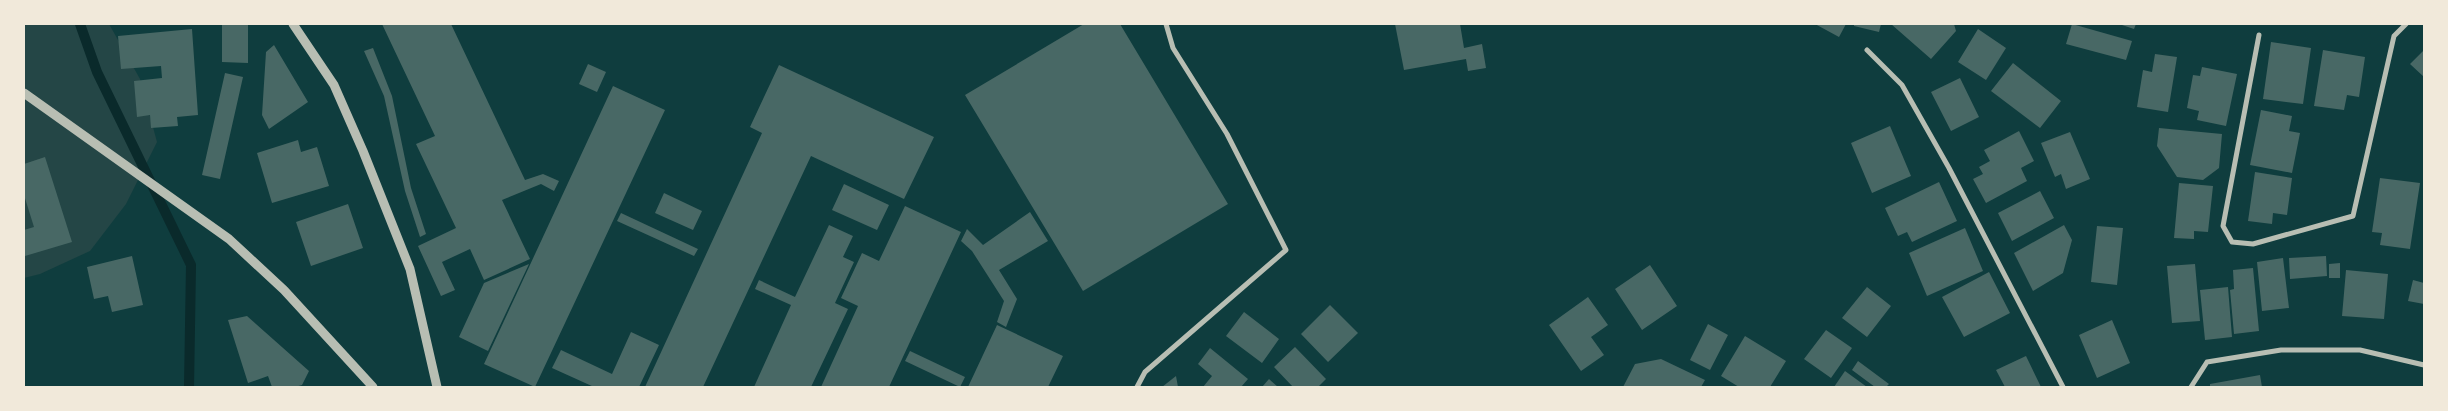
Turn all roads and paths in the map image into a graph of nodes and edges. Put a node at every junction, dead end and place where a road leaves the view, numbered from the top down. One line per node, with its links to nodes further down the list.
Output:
1 (293, 24): 9 (street)
2 (1166, 24): 10 (street)
3 (2406, 24): 4 (street)
4 (2259, 35)
5 (1867, 50): 11 (street)
6 (24, 93): 8 (street)
7 (2424, 365): 12 (street)
8 (373, 387)
9 (437, 387)
10 (1137, 387)
11 (2063, 387)
12 (2191, 387)

